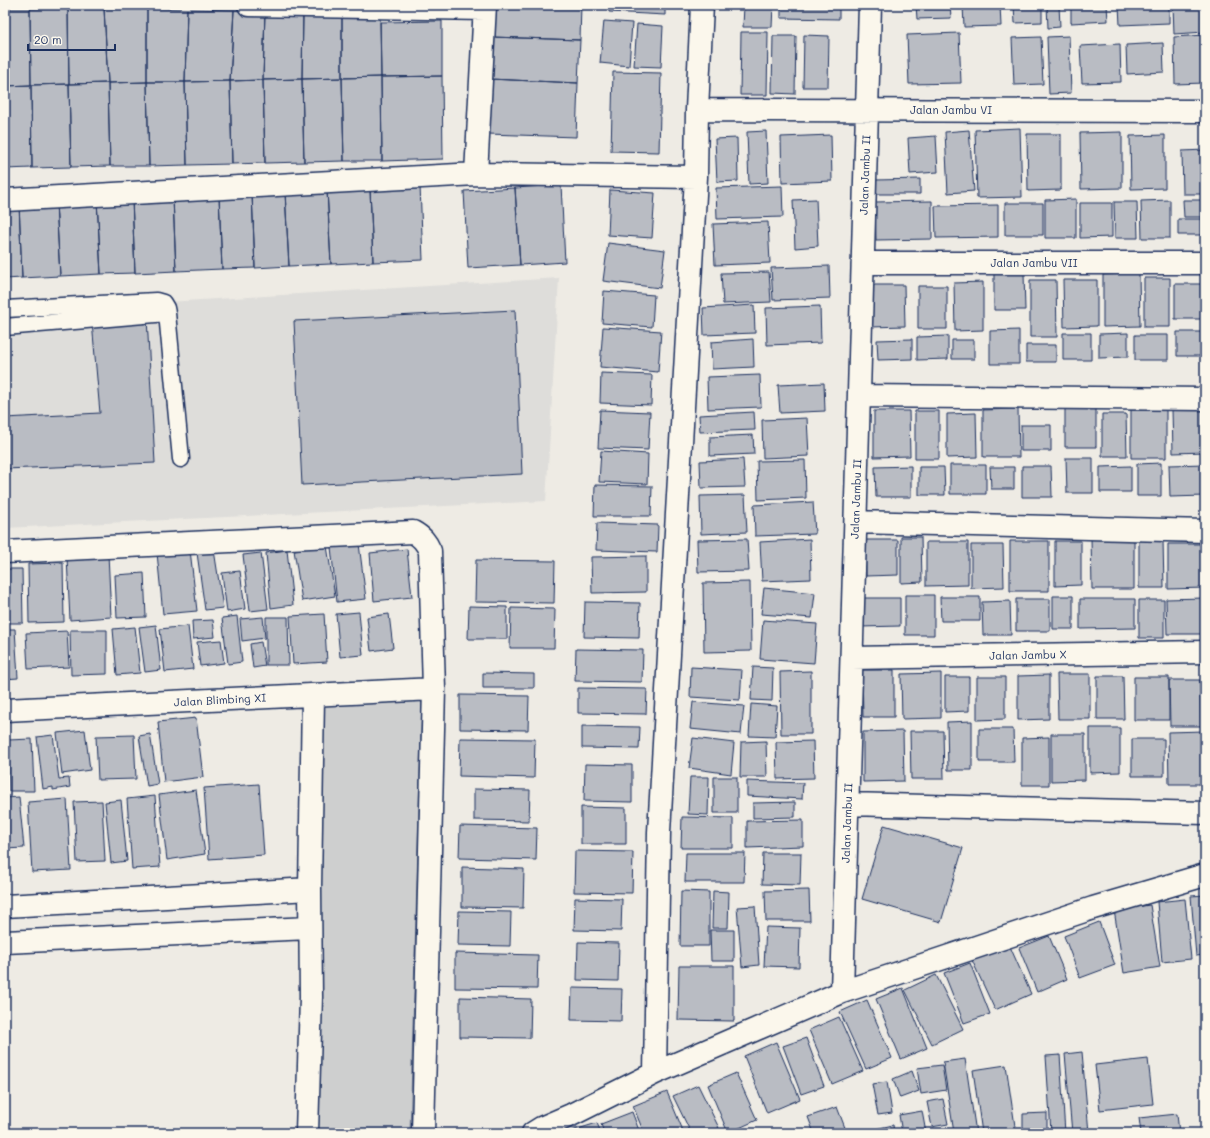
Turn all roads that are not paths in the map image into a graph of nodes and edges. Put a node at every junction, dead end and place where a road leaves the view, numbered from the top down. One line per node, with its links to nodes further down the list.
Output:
1 (250, 5): 4 (street)
2 (702, 5): 5 (street)
3 (870, 5): 6 (street, Jalan Jambu II)
4 (485, 7): 8 (street)
5 (697, 110): 6 (street, Jalan Jambu VI); 9 (street)
6 (867, 110): 7 (street, Jalan Jambu VI); 11 (street, Jalan Jambu II)
7 (1205, 111)
8 (476, 174): 9 (street); 10 (street)
9 (696, 177): 35 (street)
10 (5, 200)
11 (863, 263): 12 (street, Jalan Jambu VII); 16 (street, Jalan Jambu II)
12 (1205, 263)
13 (5, 309): 14 (lane)
14 (167, 313): 15 (lane); 18 (lane)
15 (5, 326)
16 (859, 396): 17 (street); 19 (street, Jalan Jambu II)
17 (1205, 399)
18 (181, 459)
19 (856, 522): 20 (street); 23 (street, Jalan Jambu II)
20 (1205, 531)
21 (5, 552): 24 (street)
22 (1205, 652): 23 (street, Jalan Jambu X)
23 (852, 658): 27 (street, Jalan Jambu II)
24 (434, 690): 25 (street, Jalan Blimbing XI); 38 (street)
25 (313, 696): 26 (street, Jalan Blimbing XI); 30 (street)
26 (5, 710)
27 (848, 804): 28 (street); 34 (street, Jalan Jambu II)
28 (1205, 813)
29 (1205, 875): 34 (street)
30 (310, 889): 31 (street); 32 (street)
31 (5, 906)
32 (310, 928): 33 (street); 37 (street)
33 (5, 942)
34 (842, 992): 35 (street)
35 (655, 1073): 36 (street)
36 (537, 1131)
37 (307, 1133)
38 (422, 1133)

